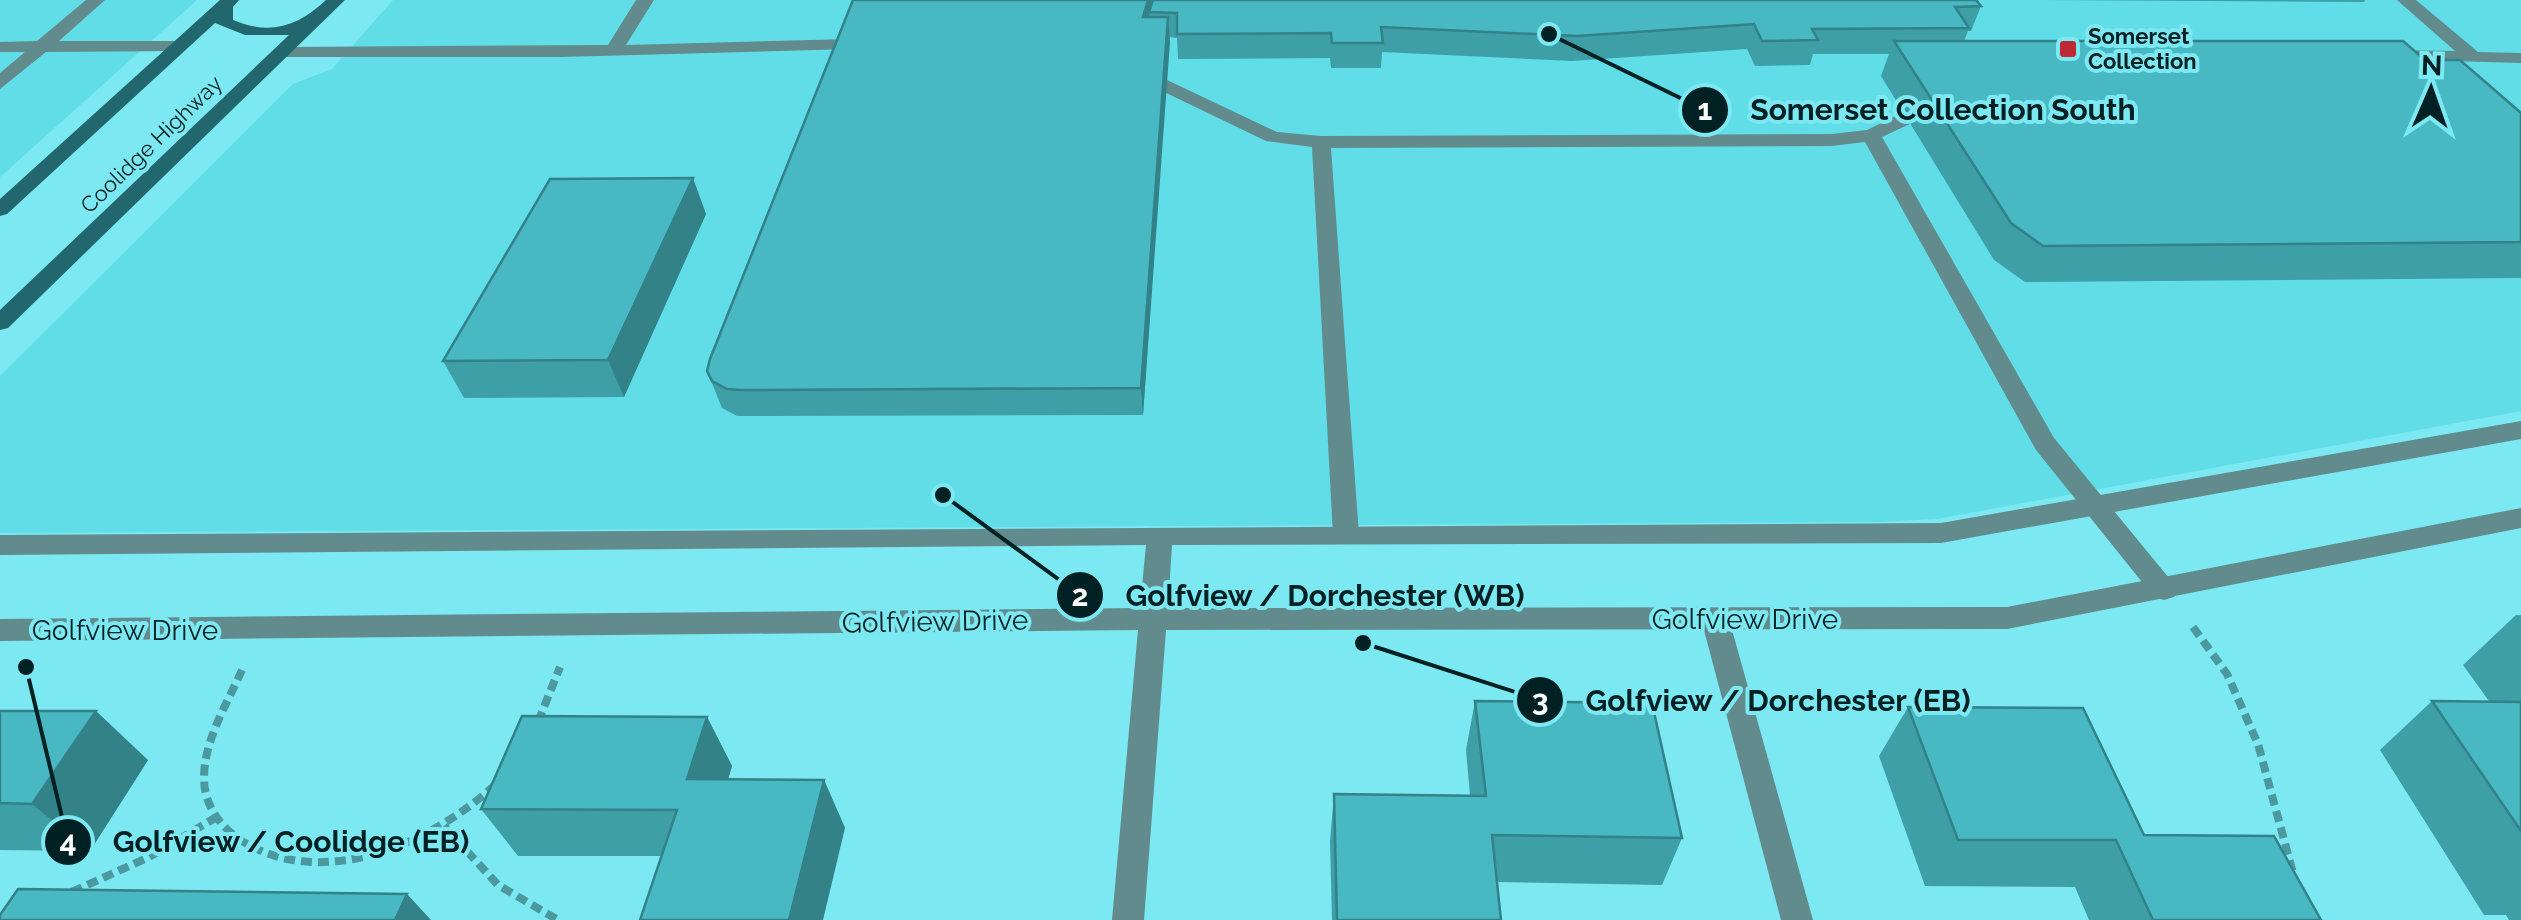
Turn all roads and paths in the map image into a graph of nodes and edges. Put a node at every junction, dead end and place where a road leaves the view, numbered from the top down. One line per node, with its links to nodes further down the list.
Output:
1 (96, 0): 8 (street)
2 (336, 0): 6 (main road, Coolidge Highway)
3 (645, 0): 11 (street)
4 (2406, 0): 14 (street)
5 (227, 3): 6 (main road); 9 (main road, Coolidge Highway)
6 (310, 26): 12 (main road, Coolidge Highway)
7 (851, 44): 11 (street)
8 (42, 46): 9 (street); 10 (street); 16 (street)
9 (180, 46): 21 (main road, Coolidge Highway)
10 (0, 47)
11 (614, 50): 12 (street)
12 (284, 52): 22 (main road, Coolidge Highway)
13 (2374, 55): 14 (street)
14 (2472, 56): 15 (street)
15 (2521, 58)
16 (0, 82)
17 (1167, 86): 20 (street)
18 (1907, 118): 19 (street)
19 (1870, 135): 20 (street); 24 (street)
20 (1321, 142): 27 (street)
21 (0, 210)
22 (0, 324)
23 (2521, 430): 24 (street)
24 (2094, 508): 27 (street); 29 (street)
25 (2521, 518): 29 (street, Golfview Drive)
26 (1160, 535): 27 (street); 28 (street); 31 (street)
27 (1346, 535)
28 (0, 545)
29 (2164, 589): 30 (street, Golfview Drive)
30 (1715, 618): 31 (street, Golfview Drive); 44 (street)
31 (1152, 619): 33 (street, Golfview Drive); 43 (street)
32 (2193, 626): 40 (path)
33 (0, 630)
34 (560, 667): 36 (path)
35 (242, 670): 38 (path)
36 (528, 740)
37 (498, 780): 39 (path)
38 (215, 818): 39 (path); 41 (path)
39 (444, 826): 42 (path)
40 (2297, 885)
41 (66, 894)
42 (558, 920)
43 (1128, 920)
44 (1797, 920)

